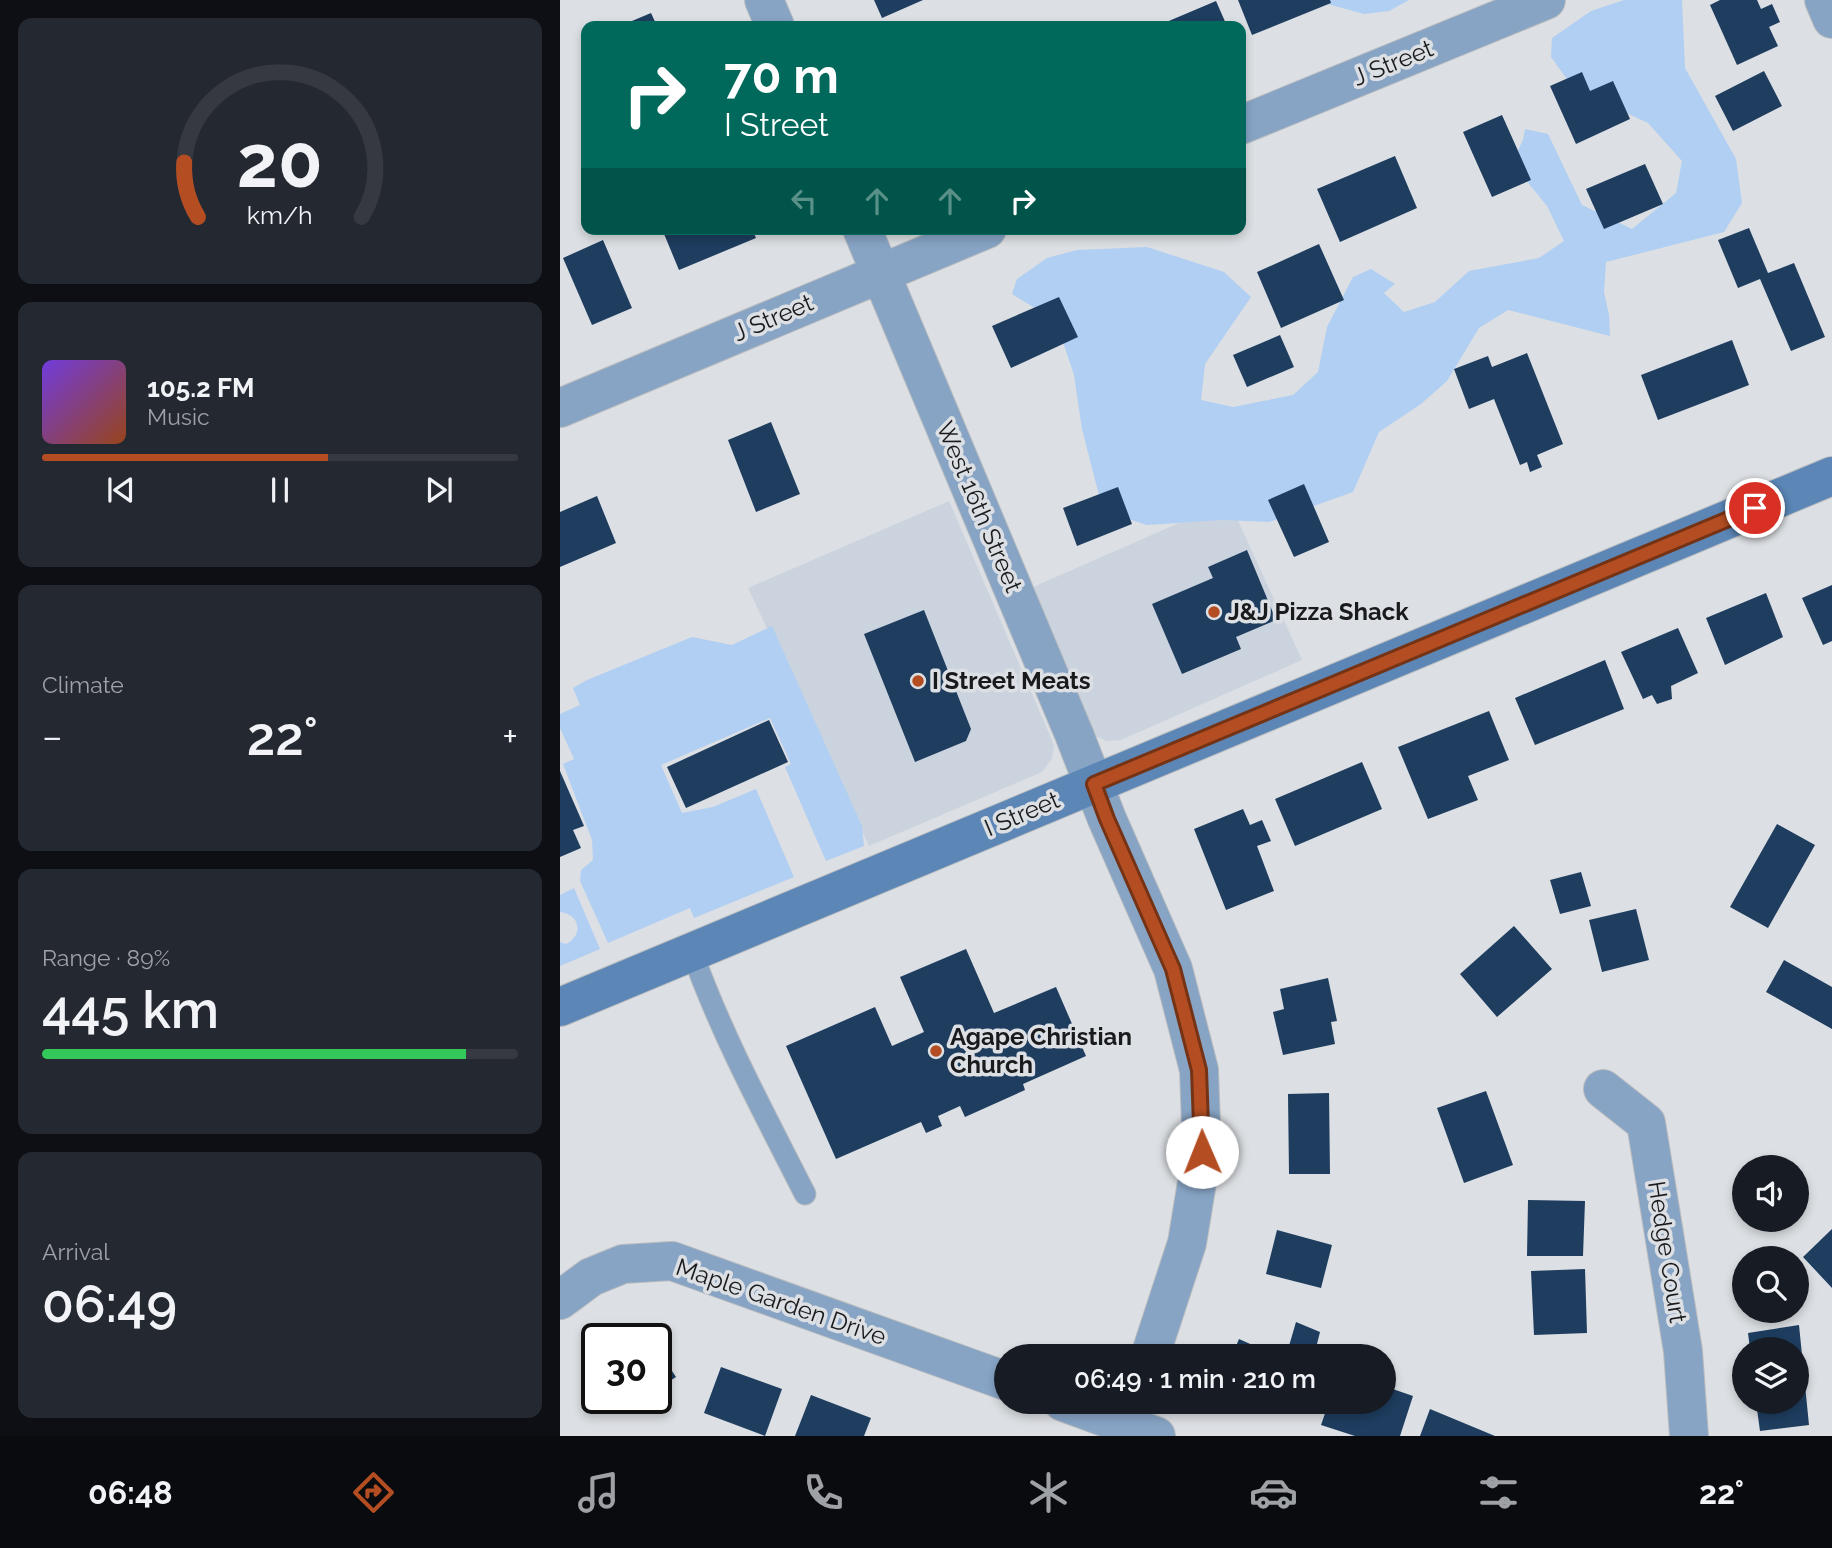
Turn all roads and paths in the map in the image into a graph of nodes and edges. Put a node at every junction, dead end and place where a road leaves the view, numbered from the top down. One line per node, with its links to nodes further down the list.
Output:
1 (764, 0): 5 (street)
2 (1546, 0): 6 (street, J Street)
3 (1824, 0): 4 (street)
4 (1832, 19)
5 (773, 21)
6 (1246, 123)
7 (865, 235): 9 (street, West 16th Street)
8 (973, 235): 9 (street, J Street)
9 (881, 273): 10 (street, J Street); 12 (street, West 16th Street)
10 (560, 408)
11 (1832, 475): 12 (street, I Street)
12 (1094, 784): 13 (street, I Street); 18 (street, West 16th Street)
13 (692, 951): 14 (street, I Street); 16 (lane)
14 (560, 1007)
15 (1603, 1089): 22 (street, Hedge Court)
16 (805, 1195)
17 (560, 1300): 19 (street, Maple Garden Drive)
18 (1154, 1344)
19 (994, 1377)
20 (1101, 1414): 21 (street)
21 (1135, 1425)
22 (1689, 1436)

